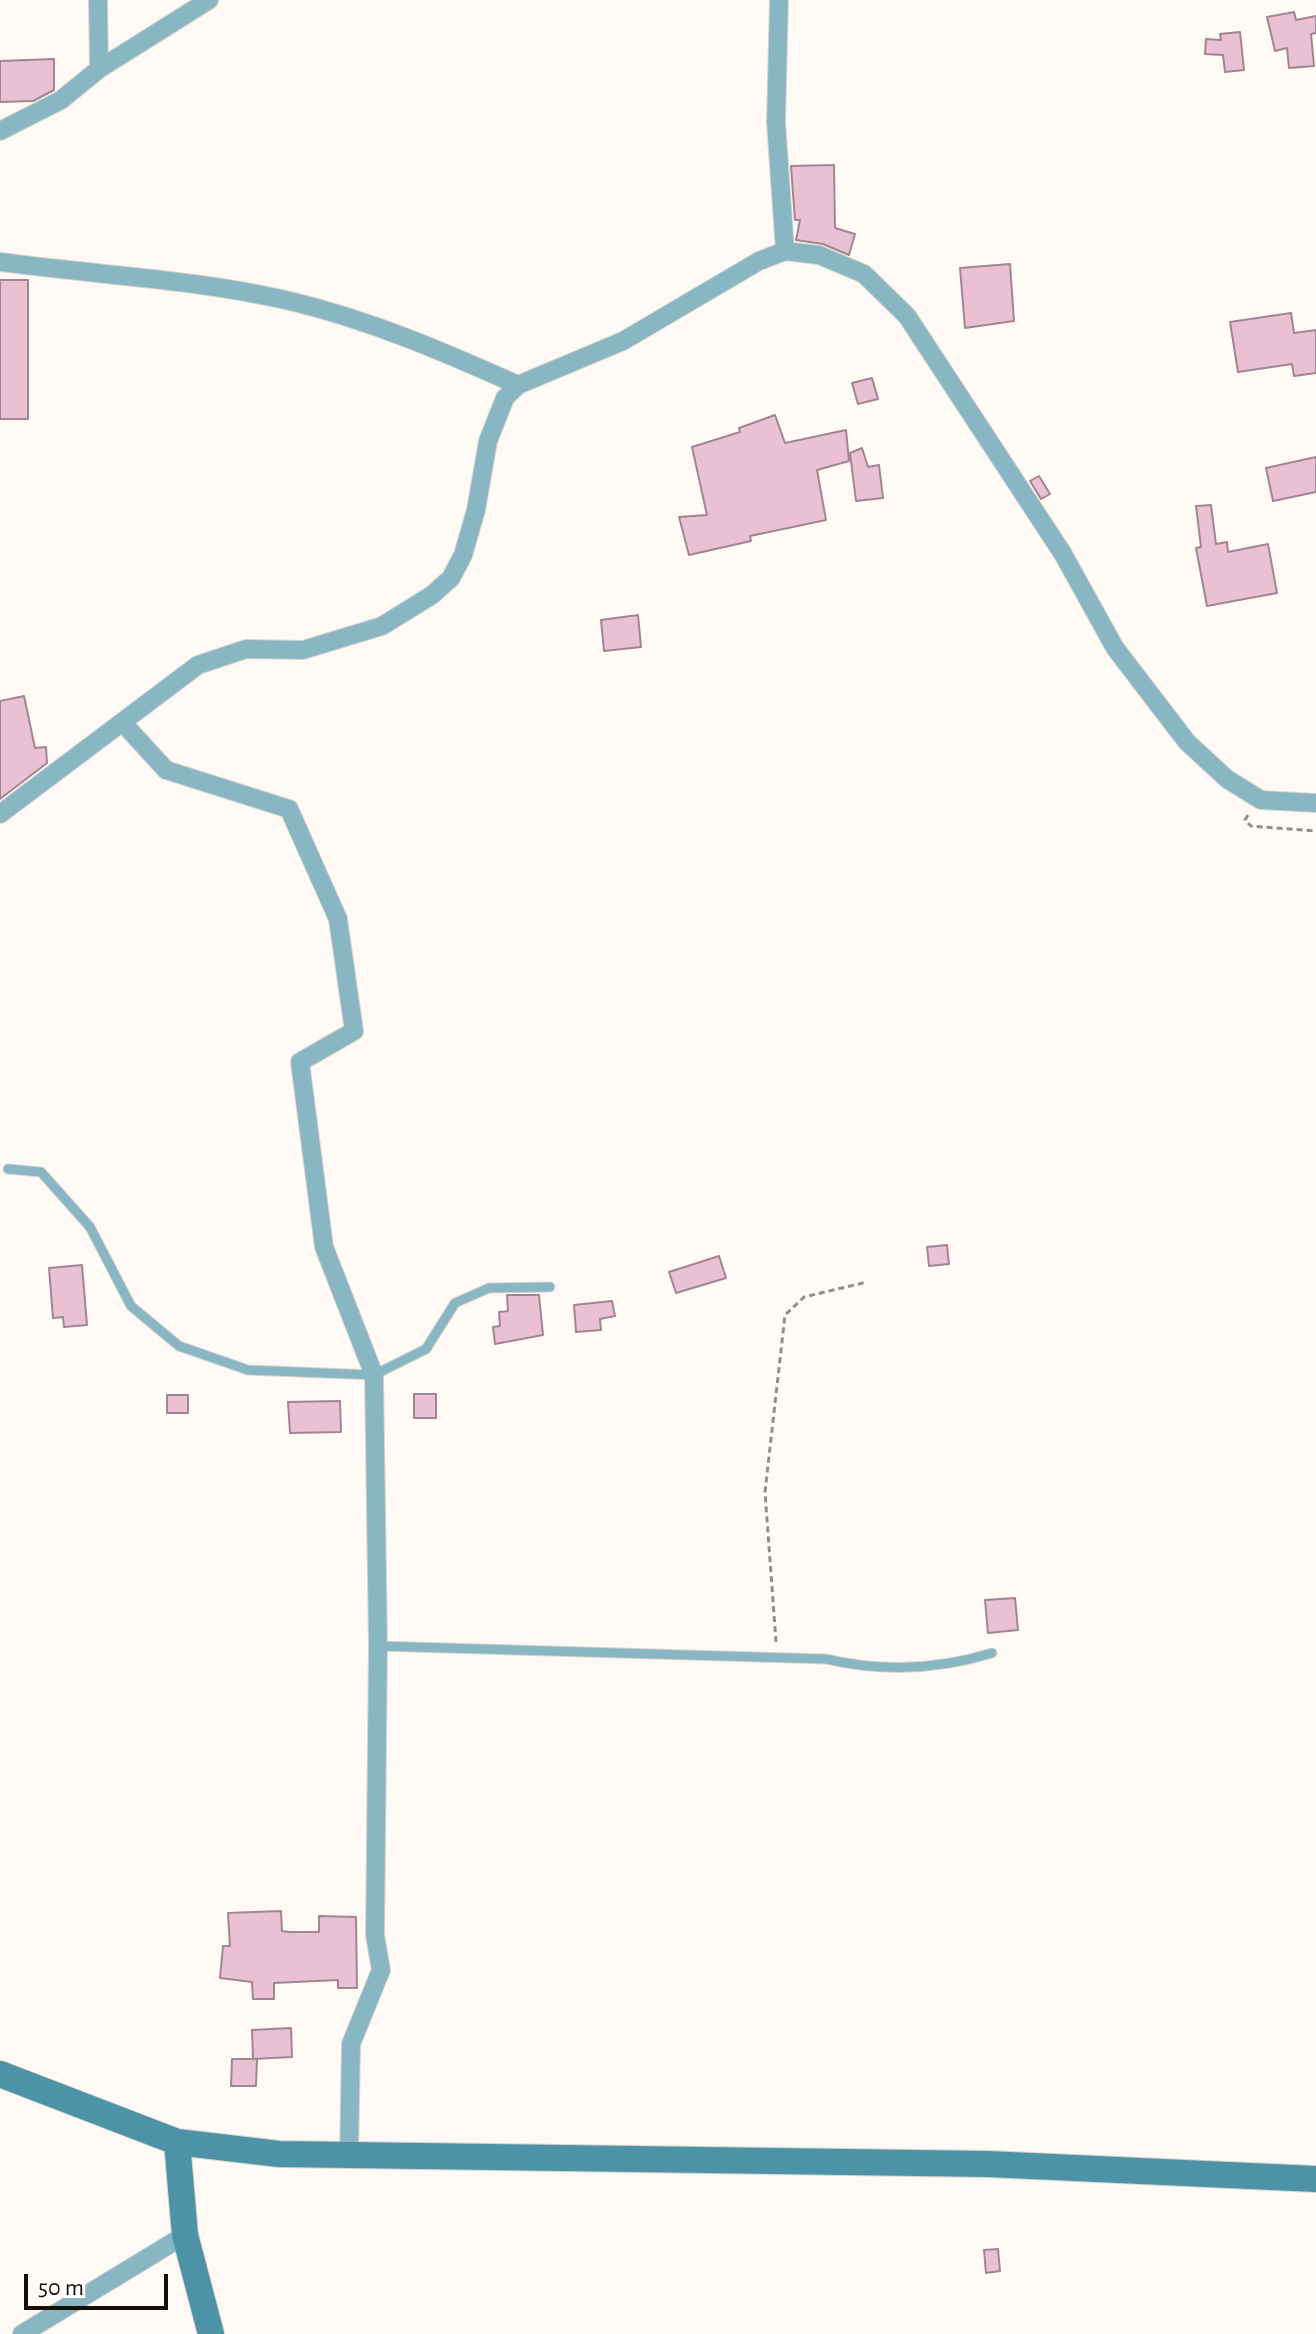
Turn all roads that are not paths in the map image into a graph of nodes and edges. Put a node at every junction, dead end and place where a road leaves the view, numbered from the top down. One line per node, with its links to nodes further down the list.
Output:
1 (98, 0): 4 (street)
2 (209, 0): 4 (street)
3 (779, 0): 6 (street)
4 (99, 69): 5 (street)
5 (0, 131)
6 (785, 251): 8 (street); 10 (street)
7 (0, 262): 8 (street)
8 (518, 385): 9 (street)
9 (123, 723): 11 (street); 14 (street)
10 (1316, 803)
11 (0, 814)
12 (8, 1169): 14 (lane)
13 (550, 1287): 14 (lane)
14 (374, 1375): 15 (street)
15 (378, 1646): 16 (lane); 19 (street)
16 (992, 1653)
17 (0, 2074): 18 (main road)
18 (177, 2142): 19 (main road); 21 (main road)
19 (349, 2155): 20 (main road)
20 (1316, 2179)
21 (185, 2235): 22 (street); 23 (main road)
22 (22, 2334)
23 (211, 2334)

